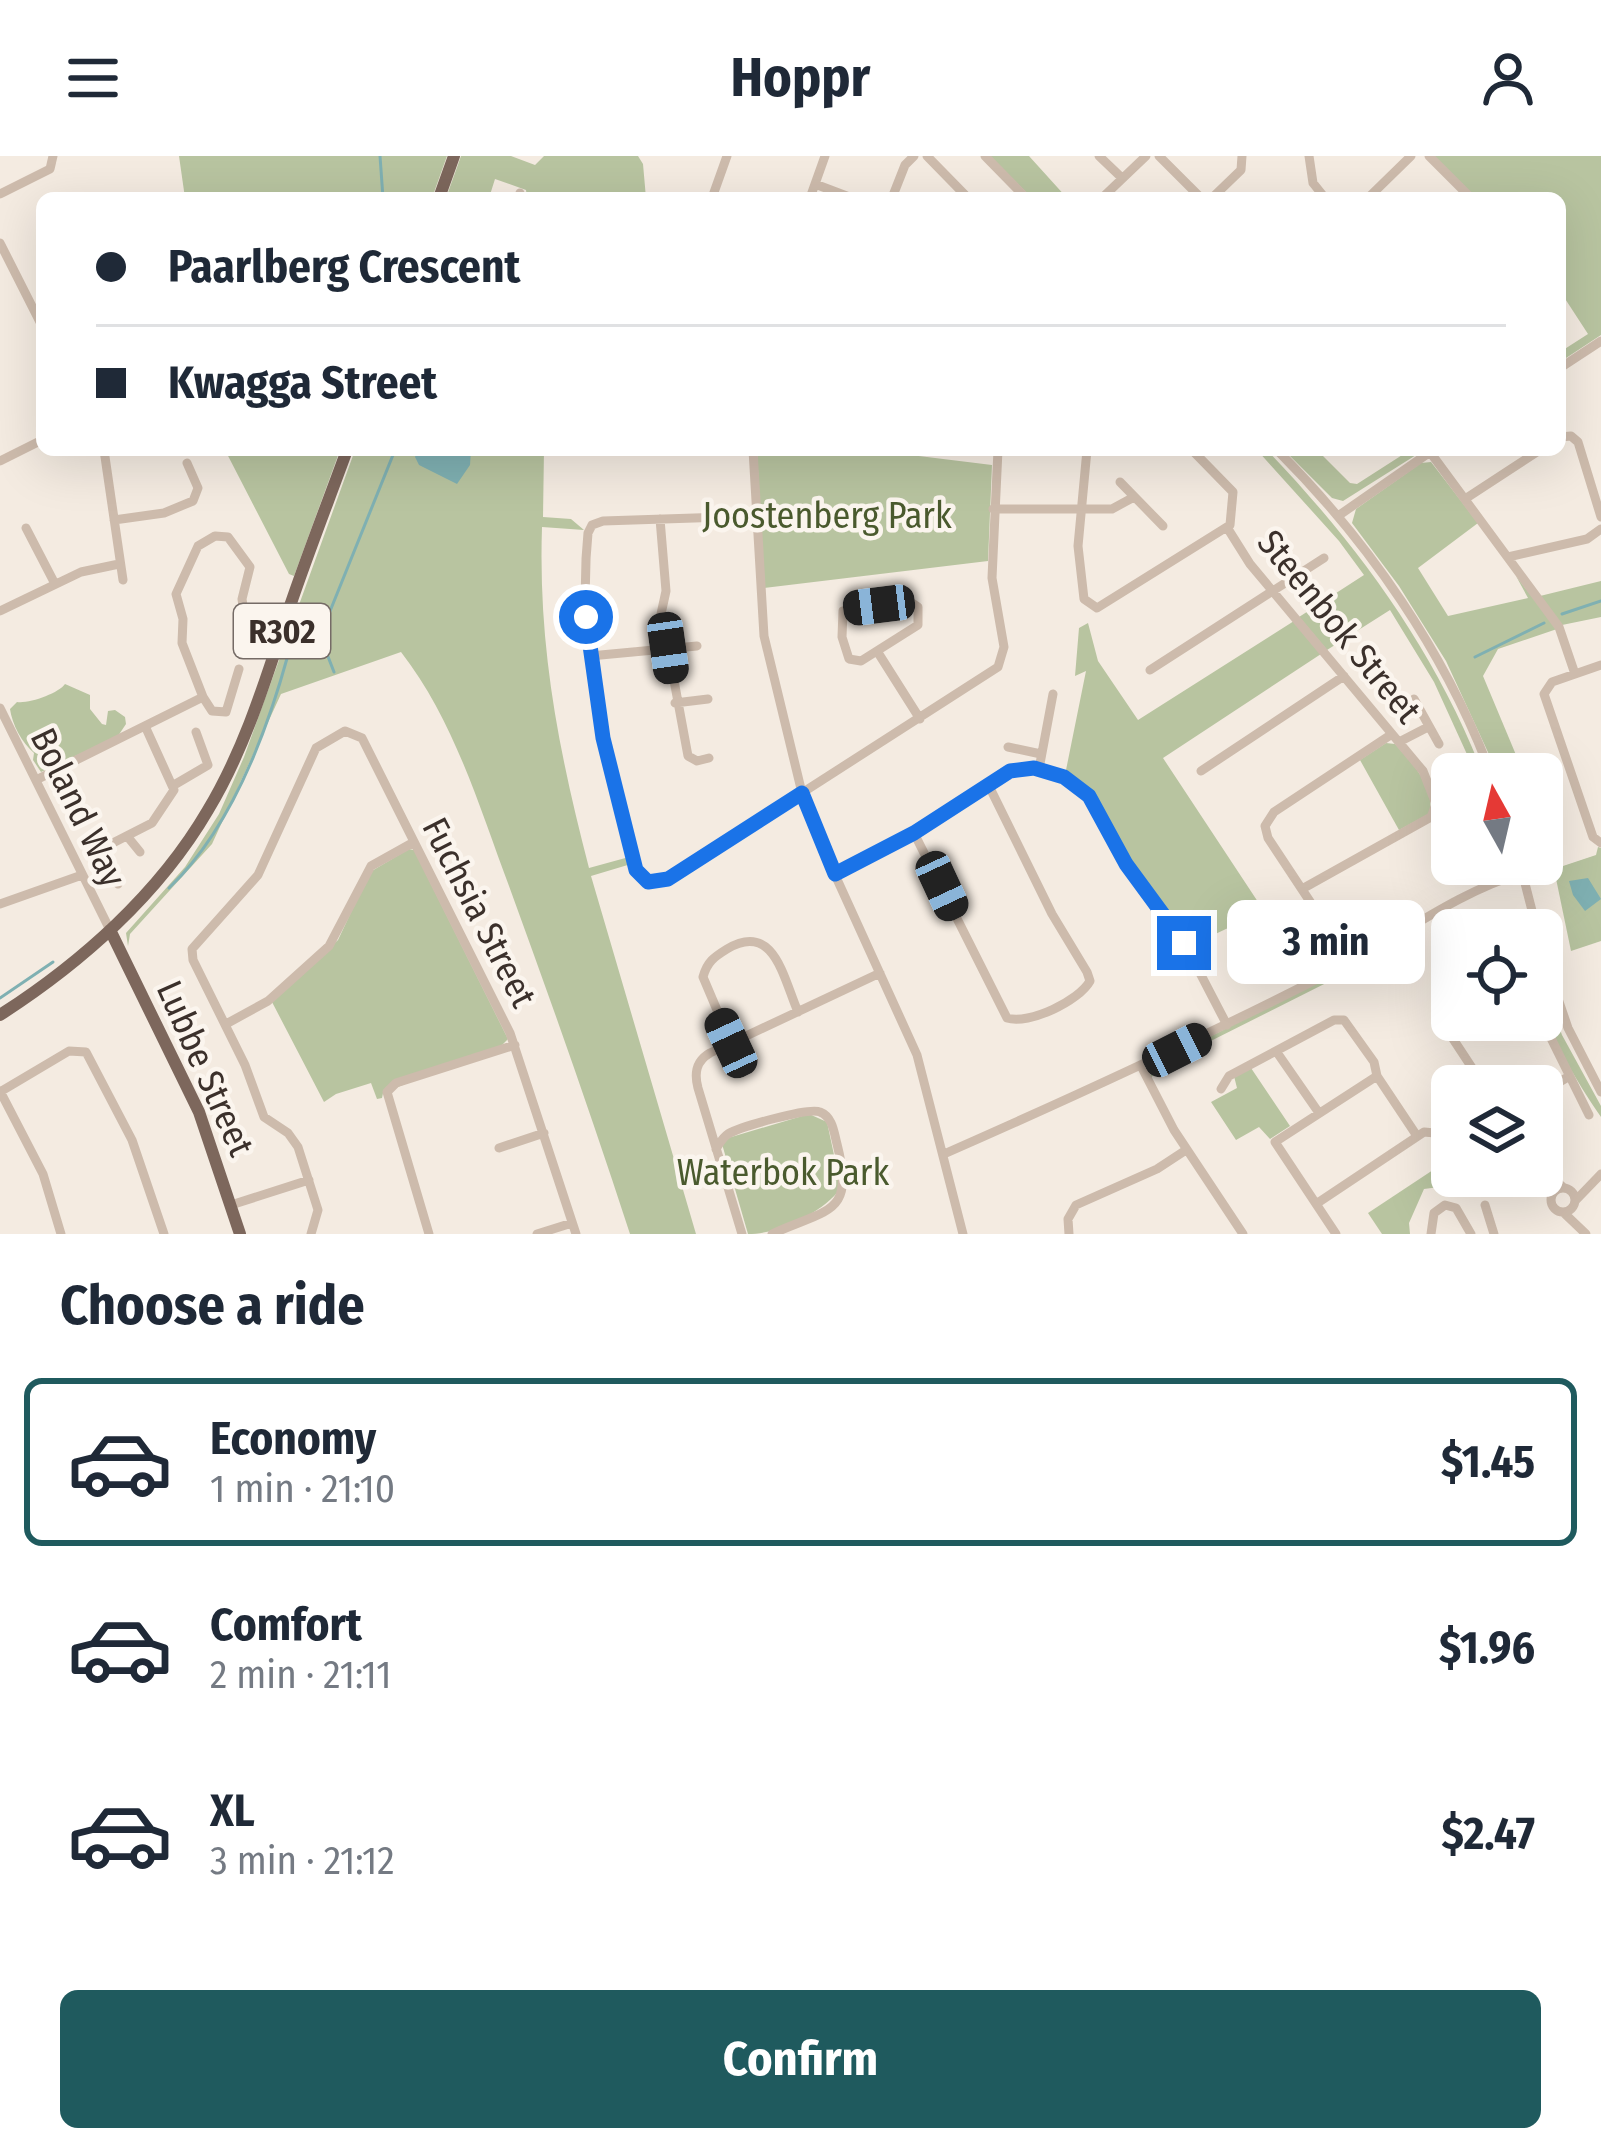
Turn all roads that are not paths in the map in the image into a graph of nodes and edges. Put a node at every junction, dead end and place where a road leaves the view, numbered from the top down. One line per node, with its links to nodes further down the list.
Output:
1 (53, 156): 32 (street)
2 (454, 156): 18 (main road)
3 (728, 156): 19 (street)
4 (825, 156): 16 (street)
5 (914, 156): 22 (street)
6 (927, 156): 23 (street)
7 (985, 156): 24 (street)
8 (1100, 156): 15 (street)
9 (1146, 156): 15 (street)
10 (1160, 156): 26 (street)
11 (1242, 156): 27 (street)
12 (1310, 156): 17 (street)
13 (1411, 156): 30 (street)
14 (1429, 156): 31 (street)
15 (1122, 178): 25 (street)
16 (814, 184): 20 (street); 21 (street)
17 (1315, 188): 28 (street); 29 (street)
18 (441, 192)
19 (714, 192)
20 (811, 192)
21 (836, 192)
22 (894, 192)
23 (962, 192)
24 (1020, 192)
25 (1108, 192)
26 (1195, 192)
27 (1217, 192)
28 (1311, 192)
29 (1319, 192)
30 (1374, 192)
31 (1465, 192)
32 (0, 194)
33 (0, 243): 34 (street)
34 (36, 314)
35 (1601, 341): 36 (street)
36 (1566, 364)
37 (1566, 436): 58 (street)
38 (36, 443): 49 (street)
39 (105, 456): 60 (street)
40 (345, 456): 116 (main road, R302)
41 (753, 456): 56 (street)
42 (997, 456): 55 (street)
43 (1086, 456): 54 (street)
44 (1198, 456): 63 (street)
45 (1283, 456): 57 (street)
46 (1425, 456): 57 (street)
47 (1435, 456): 53 (street)
48 (1531, 456): 53 (street)
49 (0, 461)
50 (187, 463): 60 (street)
51 (1120, 482): 52 (street)
52 (1135, 497): 54 (street); 61 (street)
53 (1465, 499): 65 (street)
54 (1082, 507): 55 (street); 63 (street)
55 (993, 509): 89 (street)
56 (755, 516): 59 (street); 104 (street)
57 (1338, 516): 96 (street)
58 (1601, 517)
59 (660, 519): 73 (street); 77 (street)
60 (114, 520): 67 (street)
61 (1163, 526)
62 (26, 528): 69 (street)
63 (1228, 529): 70 (street, Steenbok Street)
64 (1601, 529): 65 (street)
65 (1508, 557): 81 (street)
66 (1324, 558): 70 (street)
67 (119, 564): 68 (street); 69 (street)
68 (122, 580)
69 (54, 582): 71 (street)
70 (1273, 591): 80 (street); 82 (street, Steenbok Street)
71 (0, 610)
72 (244, 614): 84 (street)
73 (661, 614)
74 (697, 646): 75 (street)
75 (668, 648): 77 (street); 87 (street)
76 (877, 651): 76 (street); 89 (street)
77 (590, 656): 104 (street)
78 (1601, 665): 81 (street)
79 (239, 669): 84 (street)
80 (1150, 670)
81 (1575, 674): 107 (street)
82 (1344, 676): 93 (street, Steenbok Street); 100 (street)
83 (1053, 694): 97 (street)
84 (198, 699): 90 (street)
85 (708, 699): 87 (street)
86 (1414, 699): 91 (street)
87 (675, 703): 98 (street)
88 (0, 708): 101 (street, Boland Way)
89 (920, 719): 104 (street)
90 (145, 726): 101 (street); 102 (street)
91 (1428, 727): 93 (street); 94 (street)
92 (196, 732): 102 (street)
93 (1395, 738): 114 (street); 114 (street, Steenbok Street)
94 (1438, 744)
95 (1008, 747): 97 (street)
96 (1482, 753)
97 (1041, 754): 99 (street)
98 (709, 758)
99 (1039, 769): 103 (street); 123 (street)
100 (1201, 771)
101 (36, 780): 111 (street, Boland Way)
102 (174, 785): 106 (street)
103 (989, 786): 105 (street); 105 (street)
104 (802, 793): 110 (street)
105 (914, 833): 110 (street)
106 (127, 836): 109 (street); 112 (street)
107 (1597, 840)
108 (414, 842): 122 (street); 122 (street, Fuchsia Street); 126 (street, Fuchsia Street)
109 (140, 852)
110 (835, 874): 118 (street)
111 (82, 875): 115 (street); 116 (street, Boland Way)
112 (118, 884)
113 (1485, 885): 117 (street)
114 (1302, 889): 117 (street)
115 (0, 904)
116 (110, 930): 120 (main road, R302); 152 (main road, Lubbe Street)
117 (1350, 962): 123 (street)
118 (880, 973): 119 (street); 143 (street)
119 (798, 1012): 125 (street); 125 (street)
120 (0, 1015)
121 (1563, 1017): 134 (street)
122 (226, 1024): 145 (street)
123 (1227, 1025): 128 (street)
124 (1552, 1041): 130 (street)
125 (731, 1043): 141 (street)
126 (515, 1045): 138 (street, Fuchsia Street); 162 (street)
127 (1276, 1051): 129 (street); 132 (street); 135 (street)
128 (1141, 1066): 142 (street); 143 (street)
129 (1377, 1076): 135 (street); 139 (street)
130 (1568, 1077): 131 (street); 136 (street)
131 (1563, 1080)
132 (1221, 1089)
133 (0, 1092): 158 (street); 159 (street)
134 (1601, 1092)
135 (1319, 1113): 151 (street)
136 (1589, 1115)
137 (1431, 1132): 139 (street)
138 (544, 1133): 140 (street); 155 (street, Fuchsia Street)
139 (1417, 1136): 151 (street)
140 (499, 1148)
141 (716, 1149): 164 (street); 165 (street)
142 (1186, 1150): 156 (street); 167 (street)
143 (944, 1154): 166 (street)
144 (1597, 1177): 147 (street); 150 (street)
145 (309, 1180): 152 (street); 161 (street)
146 (1563, 1186): 147 (street)
147 (1566, 1188): 148 (street); 150 (street)
148 (1563, 1190)
149 (1552, 1197): 154 (street)
150 (1576, 1202): 154 (street); 157 (street)
151 (1316, 1204): 169 (street)
152 (231, 1205): 160 (main road, Lubbe Street)
153 (1485, 1205): 172 (street)
154 (1563, 1213): 157 (street)
155 (574, 1228): 163 (street)
156 (1240, 1229): 168 (street)
157 (1584, 1231)
158 (61, 1234)
159 (164, 1234)
160 (240, 1234)
161 (311, 1234)
162 (429, 1234)
163 (537, 1234)
164 (742, 1234)
165 (772, 1234)
166 (963, 1234)
167 (1069, 1234)
168 (1222, 1234)
169 (1336, 1234)
170 (1431, 1234): 171 (street)
171 (1471, 1234)
172 (1494, 1234)

